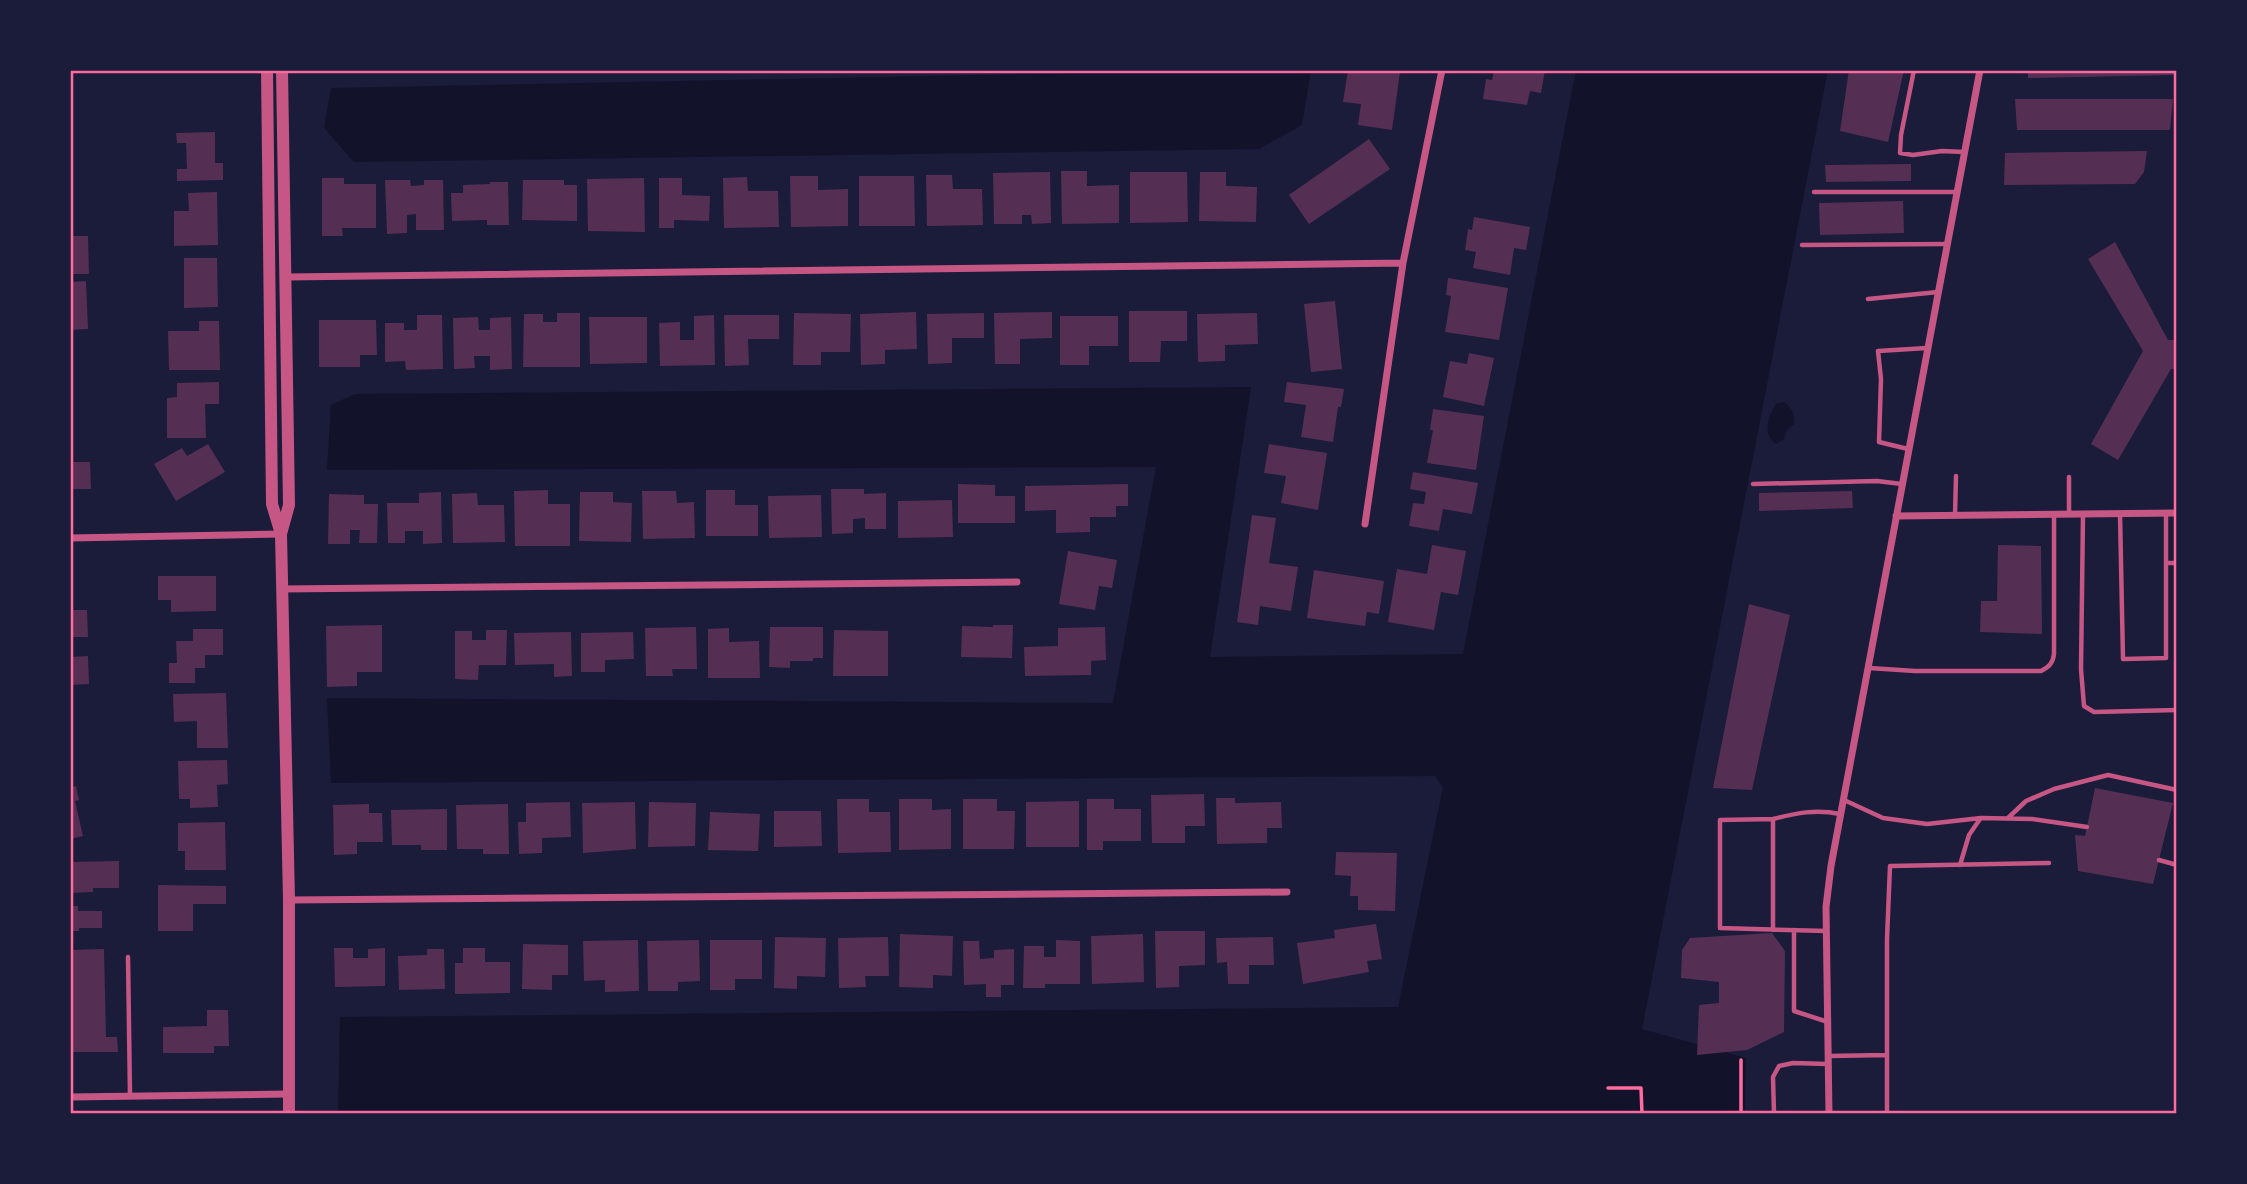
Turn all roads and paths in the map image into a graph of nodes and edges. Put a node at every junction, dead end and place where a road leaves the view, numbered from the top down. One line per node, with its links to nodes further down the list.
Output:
1 (267, 70): 30 (street)
2 (282, 70): 12 (street)
3 (1442, 70): 11 (street)
4 (1914, 70): 6 (lane)
5 (1980, 70): 6 (street)
6 (1964, 152): 8 (street)
7 (1814, 191): 8 (lane)
8 (1957, 192): 9 (street)
9 (1947, 244): 10 (lane); 13 (street)
10 (1802, 246)
11 (1403, 263): 12 (street); 29 (street)
12 (286, 277): 30 (street)
13 (1938, 292): 14 (lane); 15 (street)
14 (1868, 299)
15 (1927, 348): 16 (street); 16 (lane)
16 (1908, 449): 20 (street)
17 (1956, 477): 28 (lane)
18 (2068, 477): 24 (lane)
19 (1753, 484): 20 (lane)
20 (1902, 484): 27 (street)
21 (2166, 513): 22 (street); 26 (street); 32 (lane)
22 (2177, 513)
23 (2054, 514): 24 (street); 28 (street); 36 (lane)
24 (2068, 514): 25 (street)
25 (2084, 514): 26 (street); 37 (lane)
26 (2120, 514): 32 (lane)
27 (1896, 516): 28 (street); 36 (street)
28 (1955, 516)
29 (1364, 524)
30 (281, 534): 31 (street); 35 (street)
31 (70, 538)
32 (2167, 563): 33 (lane)
33 (2177, 563)
34 (1017, 582): 35 (street)
35 (282, 589): 50 (street)
36 (1868, 668): 39 (street)
37 (2177, 710)
38 (2177, 790): 42 (lane)
39 (1843, 800): 40 (street); 41 (lane)
40 (1841, 814): 43 (lane); 53 (street)
41 (1981, 818): 42 (lane); 47 (lane)
42 (2007, 818): 44 (lane)
43 (1773, 819): 51 (lane); 51 (lane)
44 (2087, 827)
45 (2159, 860): 48 (lane)
46 (2049, 863): 47 (lane)
47 (1960, 864): 56 (lane)
48 (2177, 865)
49 (1287, 892): 50 (street)
50 (289, 900): 60 (street)
51 (1773, 930): 52 (lane)
52 (1794, 930): 53 (lane); 55 (lane)
53 (1826, 931): 55 (street)
54 (128, 957): 61 (lane)
55 (1828, 1022): 58 (street)
56 (1886, 1055): 58 (lane); 63 (lane)
57 (1741, 1060): 66 (path)
58 (1828, 1060): 67 (lane); 68 (street)
59 (1608, 1088): 65 (path)
60 (288, 1094): 61 (street); 64 (street)
61 (130, 1096): 62 (street)
62 (70, 1097)
63 (1886, 1111)
64 (289, 1114)
65 (1642, 1114)
66 (1741, 1114)
67 (1774, 1114)
68 (1829, 1114)

